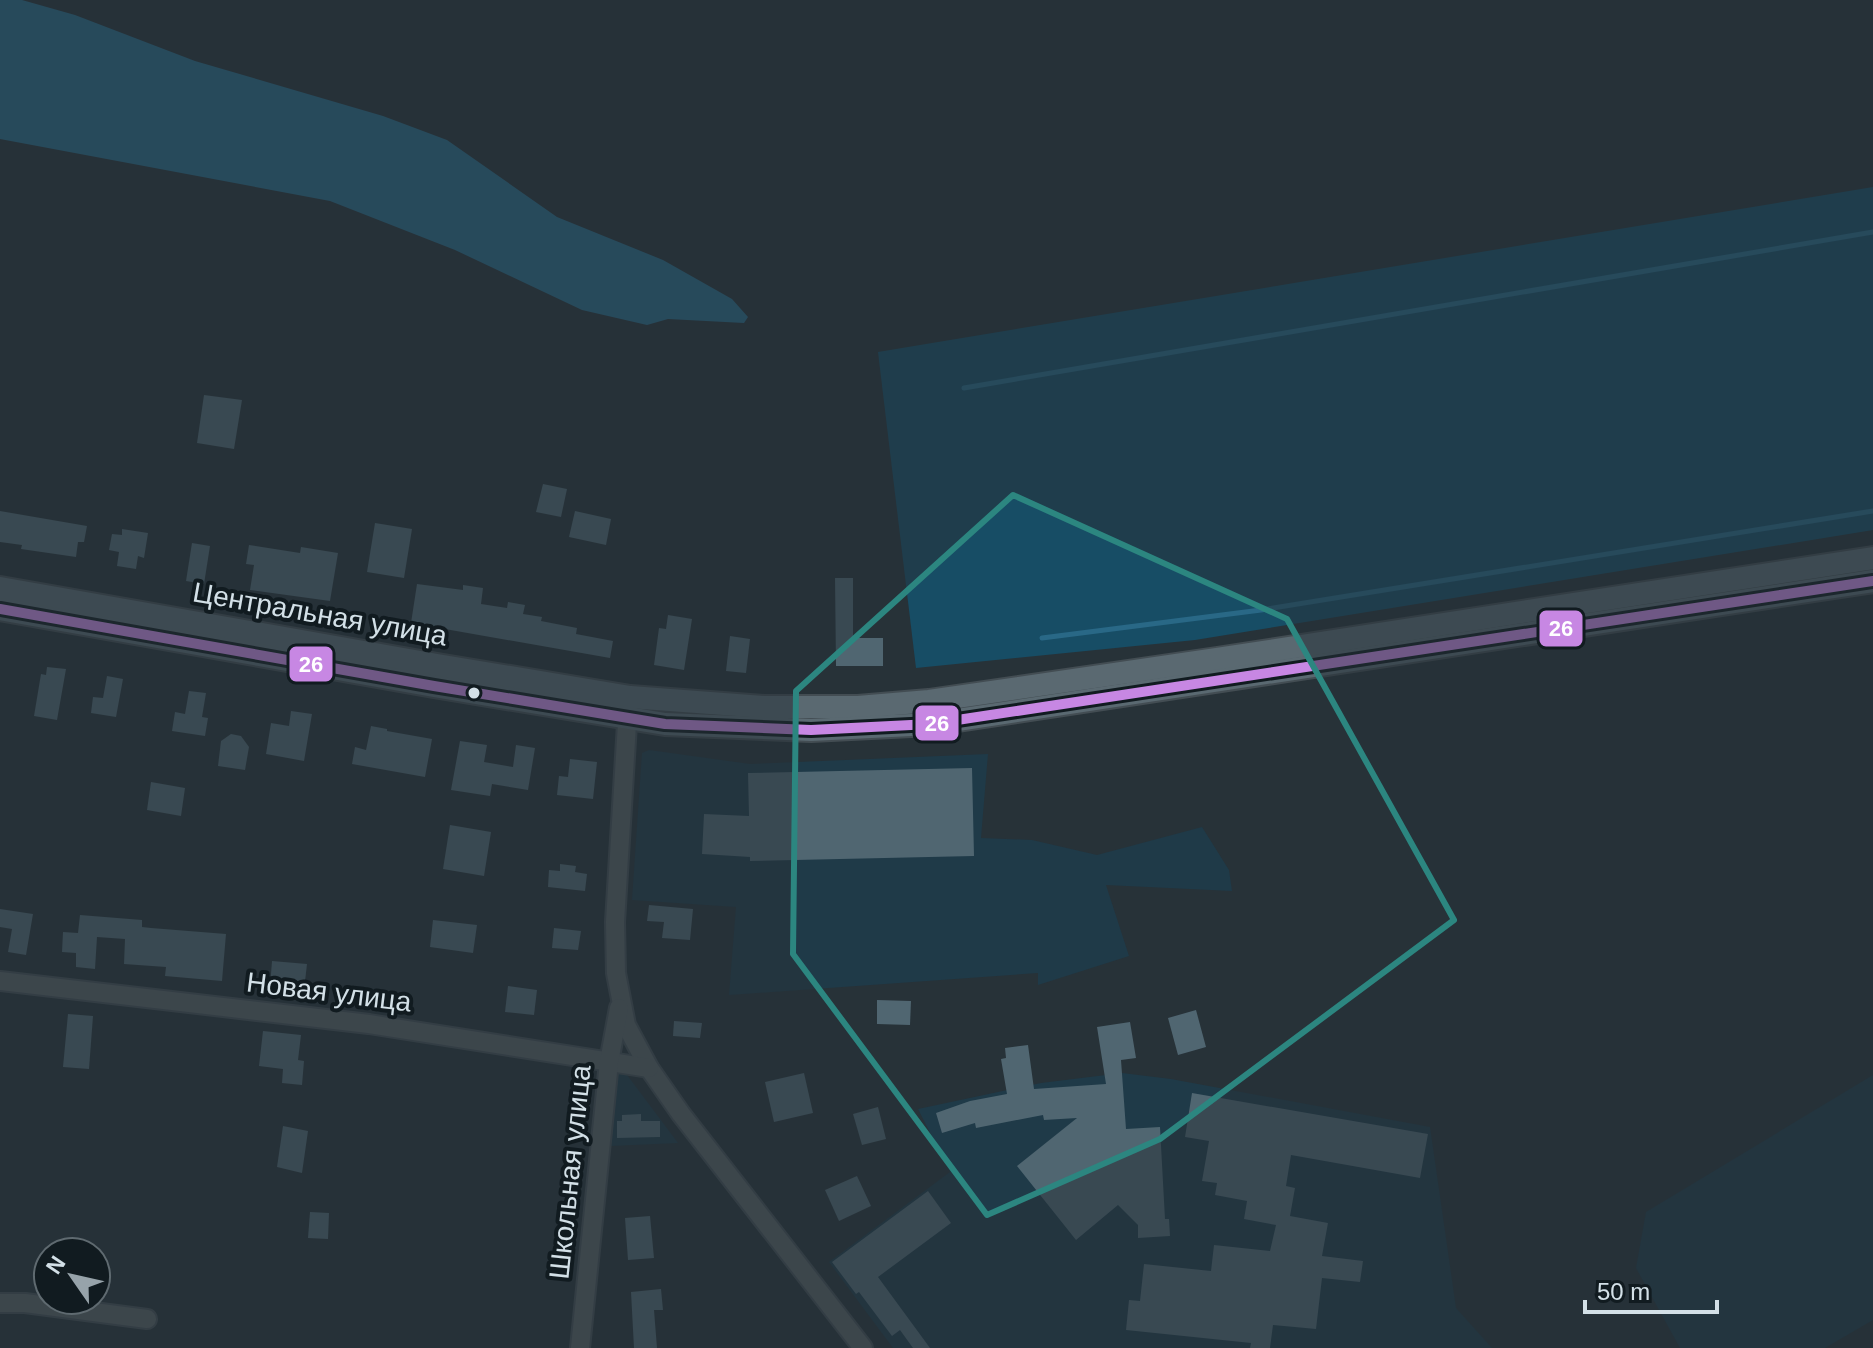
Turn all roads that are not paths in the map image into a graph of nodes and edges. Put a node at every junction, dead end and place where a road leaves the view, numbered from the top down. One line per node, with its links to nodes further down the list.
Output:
1 (1873, 558): 5 (main road)
2 (1873, 581): 5 (main road)
3 (0, 588): 5 (main road, Центральная улица)
4 (0, 609): 5 (main road, Центральная улица)
5 (628, 707): 7 (street)
6 (0, 981): 8 (street, Новая улица)
7 (620, 1002): 8 (street, Школьная улица); 9 (street)
8 (609, 1062): 9 (street, Новая улица); 12 (street, Школьная улица)
9 (649, 1068): 13 (street)
10 (0, 1303): 11 (street)
11 (147, 1319)
12 (580, 1348)
13 (863, 1348)

